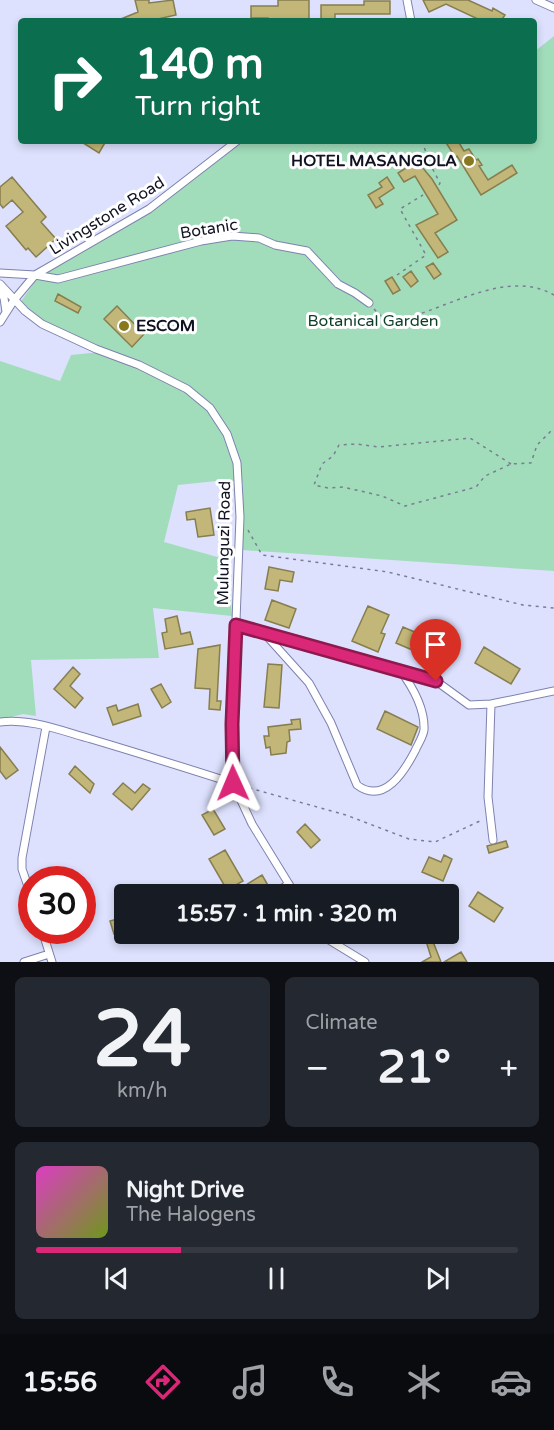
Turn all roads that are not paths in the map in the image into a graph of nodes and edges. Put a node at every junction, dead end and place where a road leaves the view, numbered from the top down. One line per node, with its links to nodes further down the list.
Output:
1 (407, 0): 4 (street)
2 (536, 0): 3 (street)
3 (554, 8)
4 (410, 18)
5 (233, 144): 7 (street, Livingstone Road)
6 (0, 273): 7 (street, Botanic)
7 (35, 275): 10 (street, Livingstone Road); 11 (street, Botanic)
8 (0, 284): 10 (street, Mulunguzi Road)
9 (0, 291): 12 (street)
10 (14, 300): 12 (street, Livingstone Road); 14 (street, Mulunguzi Road)
11 (369, 303)
12 (6, 312): 13 (street, Livingstone Road)
13 (0, 322)
14 (236, 625): 15 (street); 21 (street, Mulunguzi Road)
15 (264, 633): 16 (street); 16 (street)
16 (400, 670): 18 (street)
17 (554, 691): 18 (street)
18 (491, 704): 22 (street)
19 (0, 722): 20 (street)
20 (46, 727): 21 (street); 23 (street)
21 (233, 783): 24 (street, Mulunguzi Road)
22 (493, 840)
23 (22, 866)
24 (289, 884)
25 (47, 944): 27 (street)
26 (336, 944): 30 (street)
27 (50, 954): 28 (street); 29 (street)
28 (24, 962)
29 (52, 962)
30 (365, 962)

